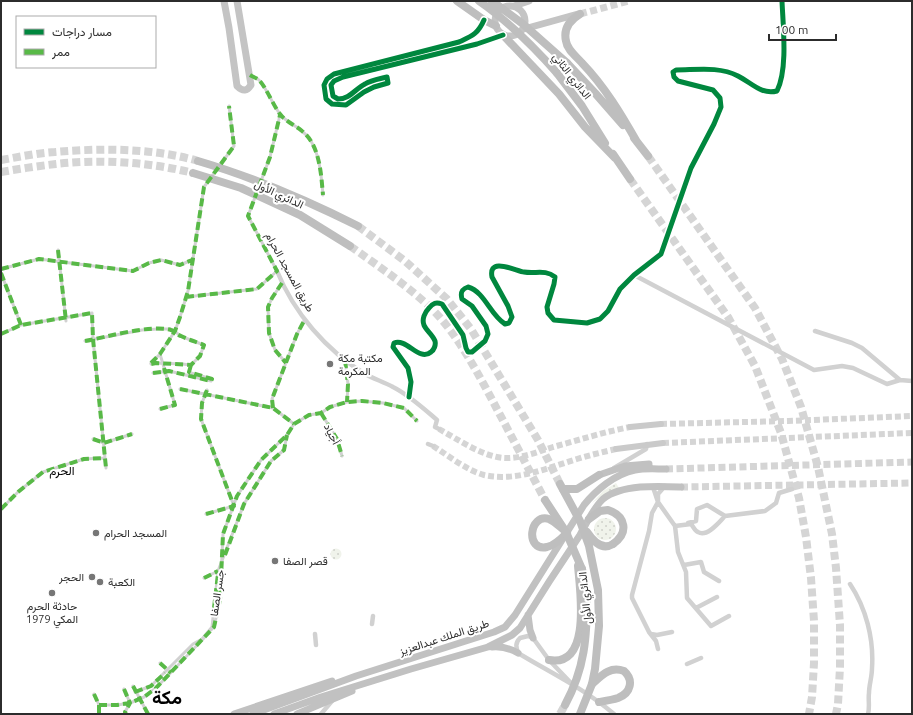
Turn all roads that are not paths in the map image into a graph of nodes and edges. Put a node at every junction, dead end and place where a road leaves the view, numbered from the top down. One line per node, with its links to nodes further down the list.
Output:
1 (224, 1): 14 (main road)
2 (237, 1): 14 (main road)
3 (480, 1): 19 (highway, الدائري الثاني, bridge)
4 (492, 1): 17 (highway, الدائري الثاني, bridge)
5 (529, 1): 8 (main road)
6 (782, 1): 31 (street)
7 (459, 2): 10 (highway)
8 (514, 6): 11 (main road); 12 (main road)
9 (580, 14): 12 (main road); 17 (highway)
10 (484, 20): 11 (highway); 13 (street)
11 (496, 26): 13 (main road)
12 (524, 29): 13 (main road)
13 (503, 34): 19 (highway)
14 (250, 75): 16 (street)
15 (229, 106): 27 (street)
16 (280, 115): 23 (street); 29 (street, طريق المسجد الحرام)
17 (637, 142): 18 (highway, الدائري الثاني)
18 (648, 156)
19 (615, 158): 22 (highway, الدائري الثاني)
20 (198, 161): 24 (highway, الدائري الأول, bridge)
21 (194, 173): 25 (highway, الدائري الأول, bridge)
22 (630, 179)
23 (323, 195)
24 (358, 226)
25 (350, 246)
26 (58, 250): 34 (street, bridge)
27 (192, 260): 28 (street); 33 (street)
28 (1, 269)
29 (277, 271): 32 (street, طريق المسجد الحرام); 33 (street)
30 (1, 272): 36 (street)
31 (634, 275): 47 (street); 52 (street)
32 (282, 283): 35 (street, طريق المسجد الحرام); 44 (street)
33 (186, 298): 37 (street)
34 (66, 321)
35 (304, 321): 43 (street, طريق المسجد الحرام); 44 (street)
36 (20, 325): 39 (street); 40 (street)
37 (175, 331): 40 (street); 42 (street); 45 (street)
38 (814, 332): 47 (street)
39 (1, 334)
40 (93, 339): 41 (street); 65 (street)
41 (85, 341)
42 (160, 354): 45 (street, bridge); 54 (street)
43 (345, 360): 52 (street, طريق المسجد الحرام); 53 (street)
44 (286, 363): 55 (street)
45 (192, 365): 46 (street, bridge)
46 (153, 373)
47 (900, 380): 48 (street)
48 (912, 381)
49 (180, 389): 51 (street)
50 (207, 390): 51 (street)
51 (206, 395): 55 (street); 84 (street)
52 (409, 397): 61 (street, طريق المسجد الحرام)
53 (347, 402): 56 (street); 57 (street)
54 (160, 408)
55 (273, 408): 58 (street)
56 (321, 413): 58 (street); 71 (street, أجياد)
57 (417, 421)
58 (294, 424): 63 (street)
59 (662, 424): 60 (main road)
60 (630, 427)
61 (437, 428)
62 (132, 434): 65 (street)
63 (287, 435): 84 (street); 95 (street, جسر الصفا, bridge)
64 (93, 438): 65 (street)
65 (104, 442): 72 (street)
66 (663, 443): 68 (main road)
67 (428, 444): 69 (street)
68 (648, 444): 70 (main road); 74 (street)
69 (433, 446)
70 (616, 449)
71 (342, 456)
72 (104, 458): 73 (street); 80 (street)
73 (106, 468)
74 (612, 469): 75 (highway); 92 (highway, طريق الملك عبدالعزيز)
75 (599, 475): 89 (highway, الدائري الأول, bridge)
76 (665, 486): 77 (highway, طريق الملك عبدالعزيز); 78 (highway, طريق الملك عبدالعزيز); 83 (street)
77 (653, 487): 83 (street); 88 (highway, طريق الملك عبدالعزيز)
78 (681, 487)
79 (792, 489): 87 (street)
80 (18, 492): 81 (street); 85 (street)
81 (22, 496)
82 (545, 500): 92 (highway, الدائري الأول, bridge)
83 (658, 502): 91 (street); 109 (street)
84 (234, 506): 86 (street); 119 (street)
85 (1, 509)
86 (206, 514)
87 (726, 516): 90 (street); 90 (street)
88 (589, 519): 89 (highway, bridge); 101 (highway, طريق الملك عبدالعزيز)
89 (580, 521): 123 (highway, الدائري الأول, bridge)
90 (687, 524): 91 (street)
91 (675, 526): 93 (street)
92 (567, 533): 92 (highway, bridge); 94 (highway, الدائري الأول, bridge); 100 (highway, طريق الملك عبدالعزيز)
93 (684, 566): 97 (street); 102 (street)
94 (580, 567): 116 (highway); 131 (highway, الدائري الأول, bridge)
95 (218, 571): 96 (street); 126 (street, جسر الصفا, bridge)
96 (204, 578)
97 (719, 581)
98 (850, 584): 143 (street)
99 (717, 597): 102 (street)
100 (524, 600): 101 (highway); 120 (highway, طريق الملك عبدالعزيز)
101 (533, 606): 103 (highway, طريق الملك عبدالعزيز)
102 (696, 608): 105 (street)
103 (528, 615): 110 (highway); 112 (highway, طريق الملك عبدالعزيز)
104 (373, 616): 106 (street)
105 (729, 616)
106 (372, 624)
107 (672, 632): 109 (street)
108 (315, 634): 111 (street)
109 (651, 634): 113 (street)
110 (533, 638): 114 (street); 116 (street)
111 (316, 645)
112 (488, 647): 114 (highway); 121 (highway, طريق الملك عبدالعزيز)
113 (658, 649)
114 (518, 653): 122 (street)
115 (701, 658): 118 (street)
116 (549, 660): 122 (street)
117 (160, 663): 119 (street)
118 (687, 664)
119 (171, 673): 130 (street)
120 (356, 676): 136 (highway); 137 (highway, طريق الملك عبدالعزيز)
121 (377, 679): 128 (highway); 138 (highway, طريق الملك عبدالعزيز)
122 (570, 683): 129 (street)
123 (592, 684): 129 (highway); 141 (highway, الدائري الأول, bridge)
124 (133, 686): 126 (street, bridge)
125 (124, 689): 130 (street)
126 (136, 692): 135 (street, bridge)
127 (94, 694): 132 (street)
128 (333, 700): 139 (highway); 140 (street)
129 (599, 702): 142 (street)
130 (130, 703): 132 (street); 134 (street)
131 (565, 705)
132 (99, 706): 133 (street)
133 (99, 714)
134 (126, 714)
135 (148, 714)
136 (234, 714)
137 (253, 714)
138 (274, 714)
139 (297, 714)
140 (321, 714)
141 (580, 714)
142 (614, 714)
143 (868, 714)

